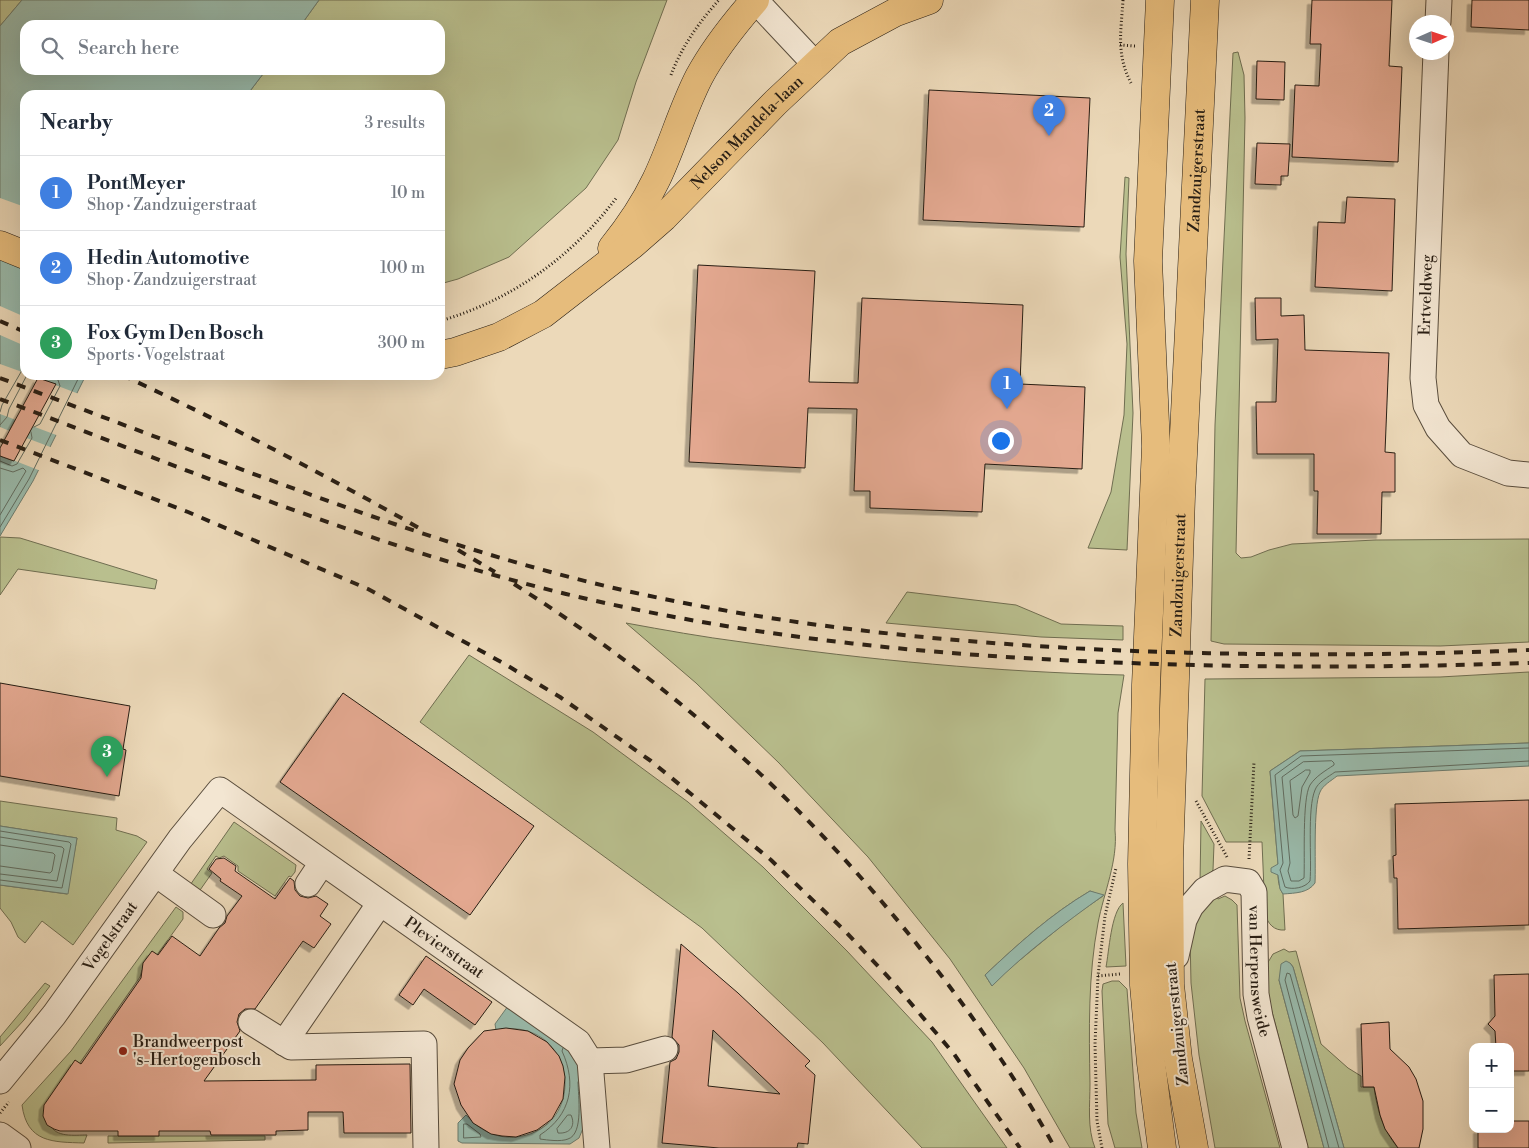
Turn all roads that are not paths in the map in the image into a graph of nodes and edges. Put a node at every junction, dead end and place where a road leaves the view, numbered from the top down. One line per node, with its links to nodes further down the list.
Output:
1 (756, 0): 8 (street); 11 (main road, Nelson Mandela-laan)
2 (929, 0): 8 (main road, Nelson Mandela-laan)
3 (1160, 0): 30 (main road, Zandzuigerstraat)
4 (1205, 0): 20 (main road, Zandzuigerstraat)
5 (1439, 0): 6 (street)
6 (1438, 15)
7 (1436, 60): 13 (street, Ertveldweg)
8 (815, 64): 11 (main road, Nelson Mandela-laan)
9 (0, 246): 10 (main road)
10 (20, 253)
11 (579, 287): 12 (main road, Nelson Mandela-laan)
12 (445, 354)
13 (1529, 475)
14 (220, 790): 15 (street, Plevierstraat); 16 (street, Vogelstraat)
15 (322, 863): 17 (street); 18 (street, Plevierstraat)
16 (156, 874): 19 (street); 25 (street, Vogelstraat)
17 (308, 884)
18 (380, 903): 22 (street); 24 (street, Plevierstraat)
19 (212, 915)
20 (1170, 985): 31 (main road, Zandzuigerstraat); 32 (street, van Herpensweide)
21 (251, 1022): 22 (street)
22 (284, 1042): 28 (street)
23 (666, 1049): 24 (street)
24 (590, 1061): 29 (street, Plevierstraat)
25 (0, 1081)
26 (0, 1135): 27 (street)
27 (18, 1148)
28 (426, 1148)
29 (597, 1148)
30 (1162, 1148)
31 (1194, 1148)
32 (1294, 1148)

